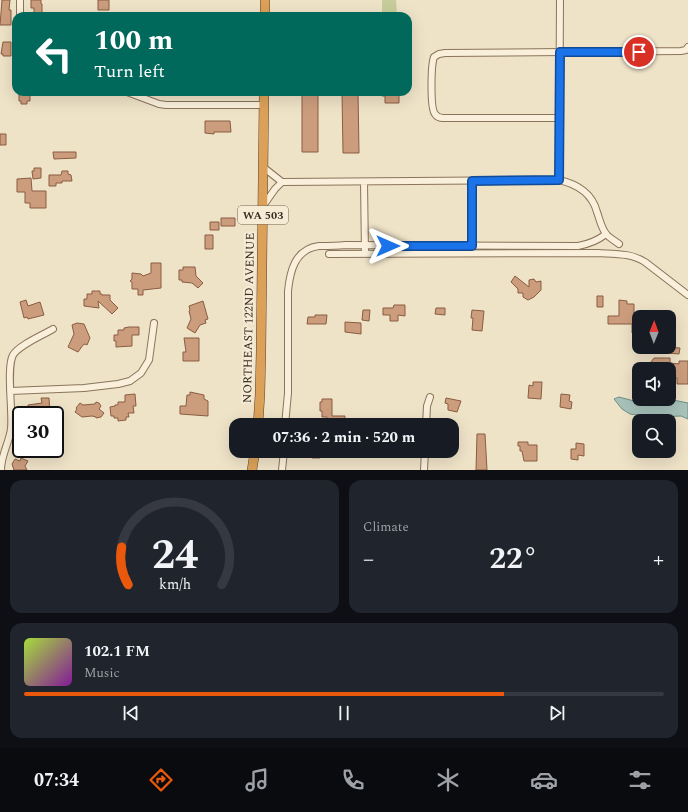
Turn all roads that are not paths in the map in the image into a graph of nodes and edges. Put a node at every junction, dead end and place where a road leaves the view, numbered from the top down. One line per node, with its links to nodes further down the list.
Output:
1 (20, 0): 4 (street)
2 (265, 0): 5 (highway)
3 (560, 0): 7 (street)
4 (20, 12)
5 (265, 12)
6 (687, 48): 7 (street)
7 (560, 52): 11 (street); 11 (street)
8 (138, 96): 10 (street)
9 (264, 96): 10 (highway, NORTHEAST 122ND AVENUE / WA 503)
10 (264, 105): 12 (highway, NORTHEAST 122ND AVENUE / WA 503)
11 (559, 118): 13 (street)
12 (263, 167): 15 (street); 17 (highway, NORTHEAST 122ND AVENUE / WA 503)
13 (559, 180): 14 (street); 18 (street)
14 (472, 181): 16 (street); 21 (street)
15 (282, 182): 16 (street); 17 (street)
16 (364, 182): 20 (street)
17 (263, 207): 29 (highway, NORTHEAST 122ND AVENUE / WA 503)
18 (606, 234): 19 (street); 21 (street)
19 (619, 244)
20 (364, 245): 21 (street); 23 (street); 30 (street)
21 (472, 246)
22 (329, 254): 23 (street)
23 (364, 254): 24 (street)
24 (688, 295)
25 (154, 323): 27 (street)
26 (53, 329): 27 (street)
27 (10, 390): 35 (street)
28 (430, 397): 31 (street)
29 (258, 418)
30 (286, 418)
31 (426, 418)
32 (254, 458): 36 (highway)
33 (283, 458): 37 (street)
34 (424, 458): 38 (street)
35 (1, 470)
36 (252, 470)
37 (282, 470)
38 (424, 470)

